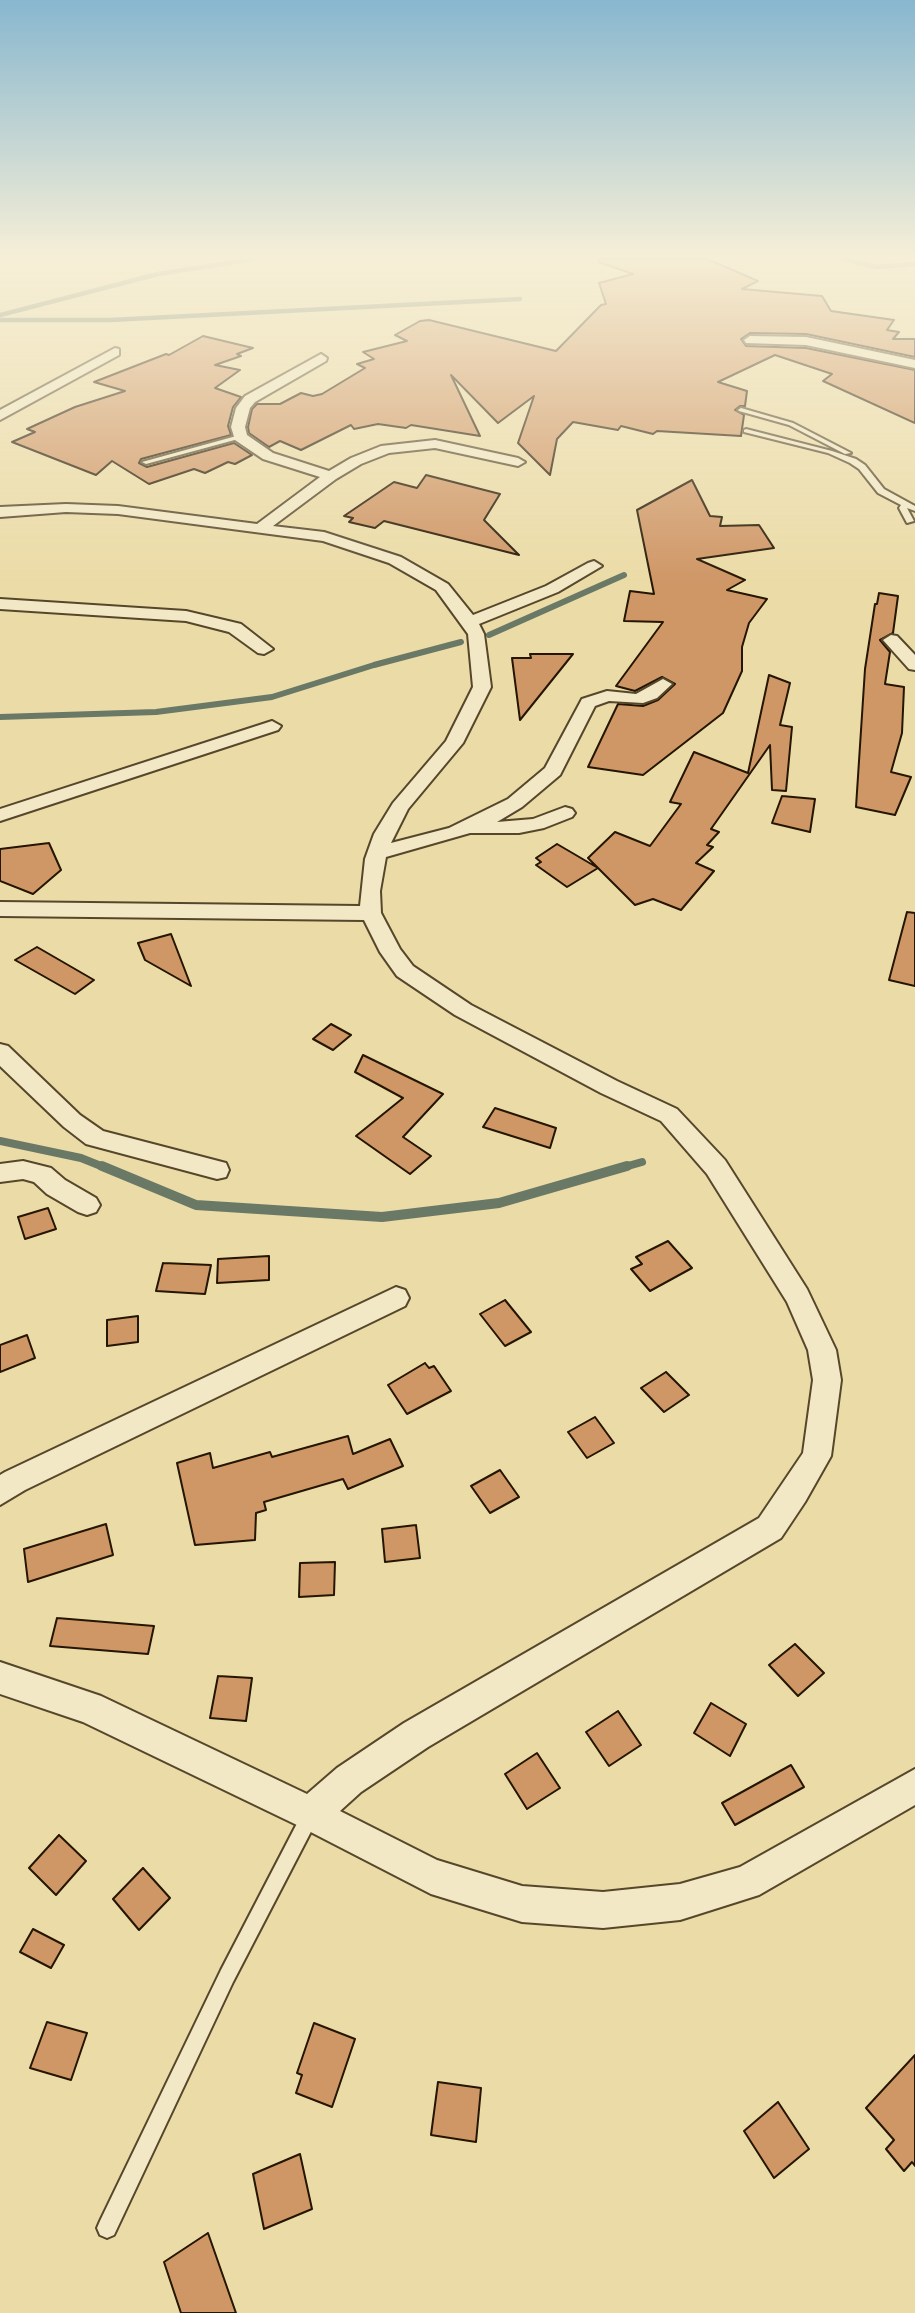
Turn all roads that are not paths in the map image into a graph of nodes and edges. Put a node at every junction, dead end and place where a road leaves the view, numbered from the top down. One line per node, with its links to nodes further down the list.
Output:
1 (88, 367): 4 (street)
2 (306, 367): 6 (street)
3 (741, 410): 7 (lane)
4 (0, 416)
5 (746, 430): 7 (lane)
6 (240, 438): 8 (lane); 10 (street)
7 (853, 461): 11 (lane)
8 (146, 462)
9 (518, 462): 10 (street)
10 (331, 476): 15 (street)
11 (905, 504): 12 (lane); 14 (lane)
12 (915, 509)
13 (0, 512): 15 (street)
14 (910, 521)
15 (262, 527): 18 (street)
16 (594, 566): 18 (street)
17 (0, 604): 20 (street)
18 (470, 622): 27 (street)
19 (891, 640): 21 (street)
20 (264, 649)
21 (915, 665)
22 (663, 684): 26 (street)
23 (272, 726): 25 (street)
24 (565, 813): 26 (street)
25 (0, 815)
26 (467, 827): 27 (street)
27 (377, 853): 29 (street)
28 (0, 909): 29 (street)
29 (372, 913): 38 (street)
30 (0, 1052): 31 (street)
31 (218, 1170)
32 (0, 1173): 33 (street)
33 (87, 1205)
34 (396, 1298): 35 (street)
35 (0, 1492)
36 (0, 1678): 38 (street)
37 (915, 1786): 38 (street)
38 (312, 1814): 39 (lane)
39 (107, 2228)

